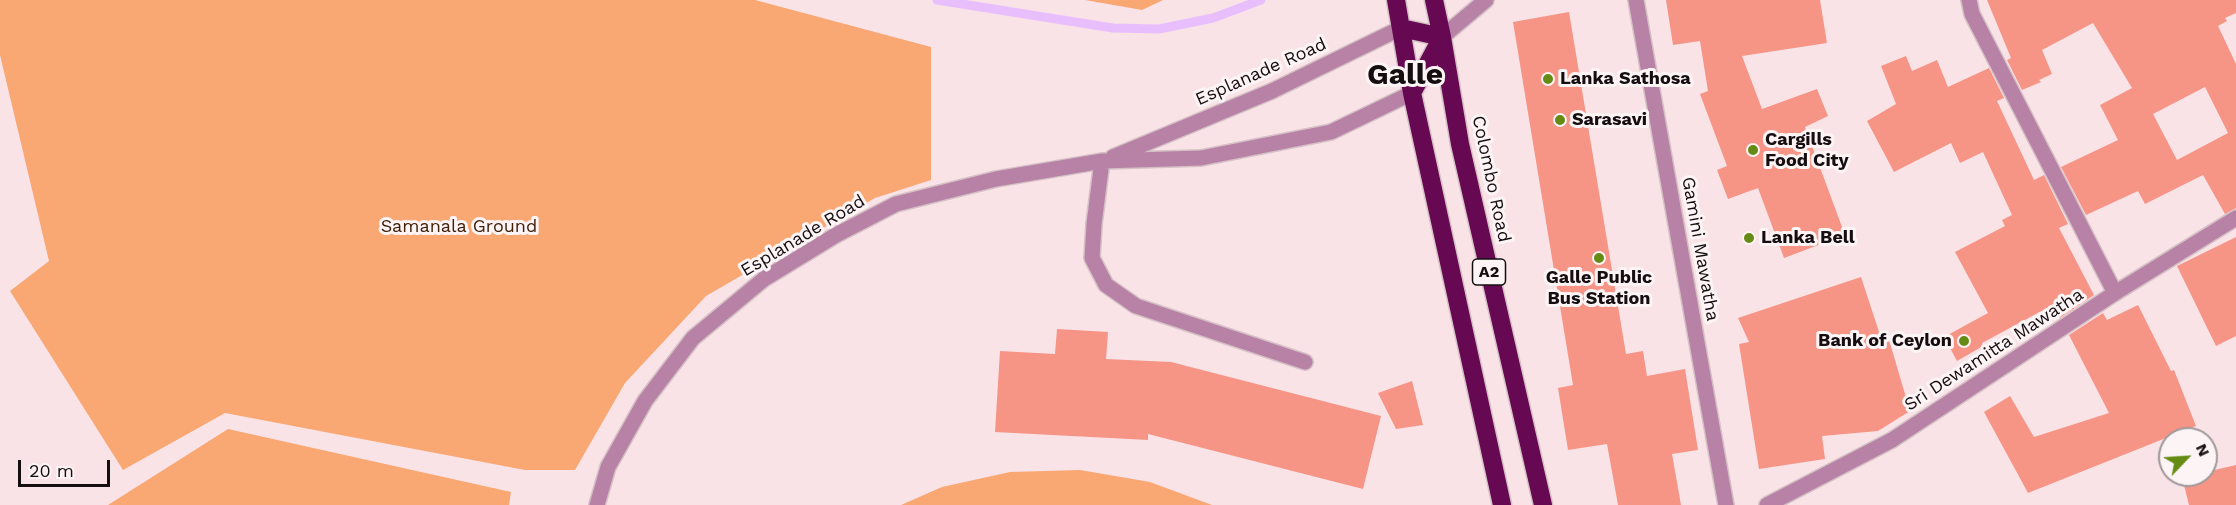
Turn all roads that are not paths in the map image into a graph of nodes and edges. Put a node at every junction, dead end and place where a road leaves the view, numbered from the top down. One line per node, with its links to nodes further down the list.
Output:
1 (1396, 0): 6 (highway, A2)
2 (1434, 0): 7 (highway, A2)
3 (1486, 0): 7 (street)
4 (1636, 0): 16 (street, Gamini Mawatha)
5 (1969, 0): 11 (street)
6 (1402, 33): 7 (highway); 8 (highway, A2); 9 (street, Esplanade Road)
7 (1442, 37): 8 (highway); 15 (highway, Colombo Road / A2)
8 (1412, 93): 9 (street, Esplanade Road); 14 (highway, A2)
9 (1102, 161): 12 (street); 13 (street, Esplanade Road)
10 (2236, 218): 11 (street, Sri Dewamitta Mawatha)
11 (2115, 293): 17 (street, Sri Dewamitta Mawatha)
12 (1305, 362)
13 (597, 505)
14 (1502, 505)
15 (1544, 505)
16 (1726, 505)
17 (1767, 505)

